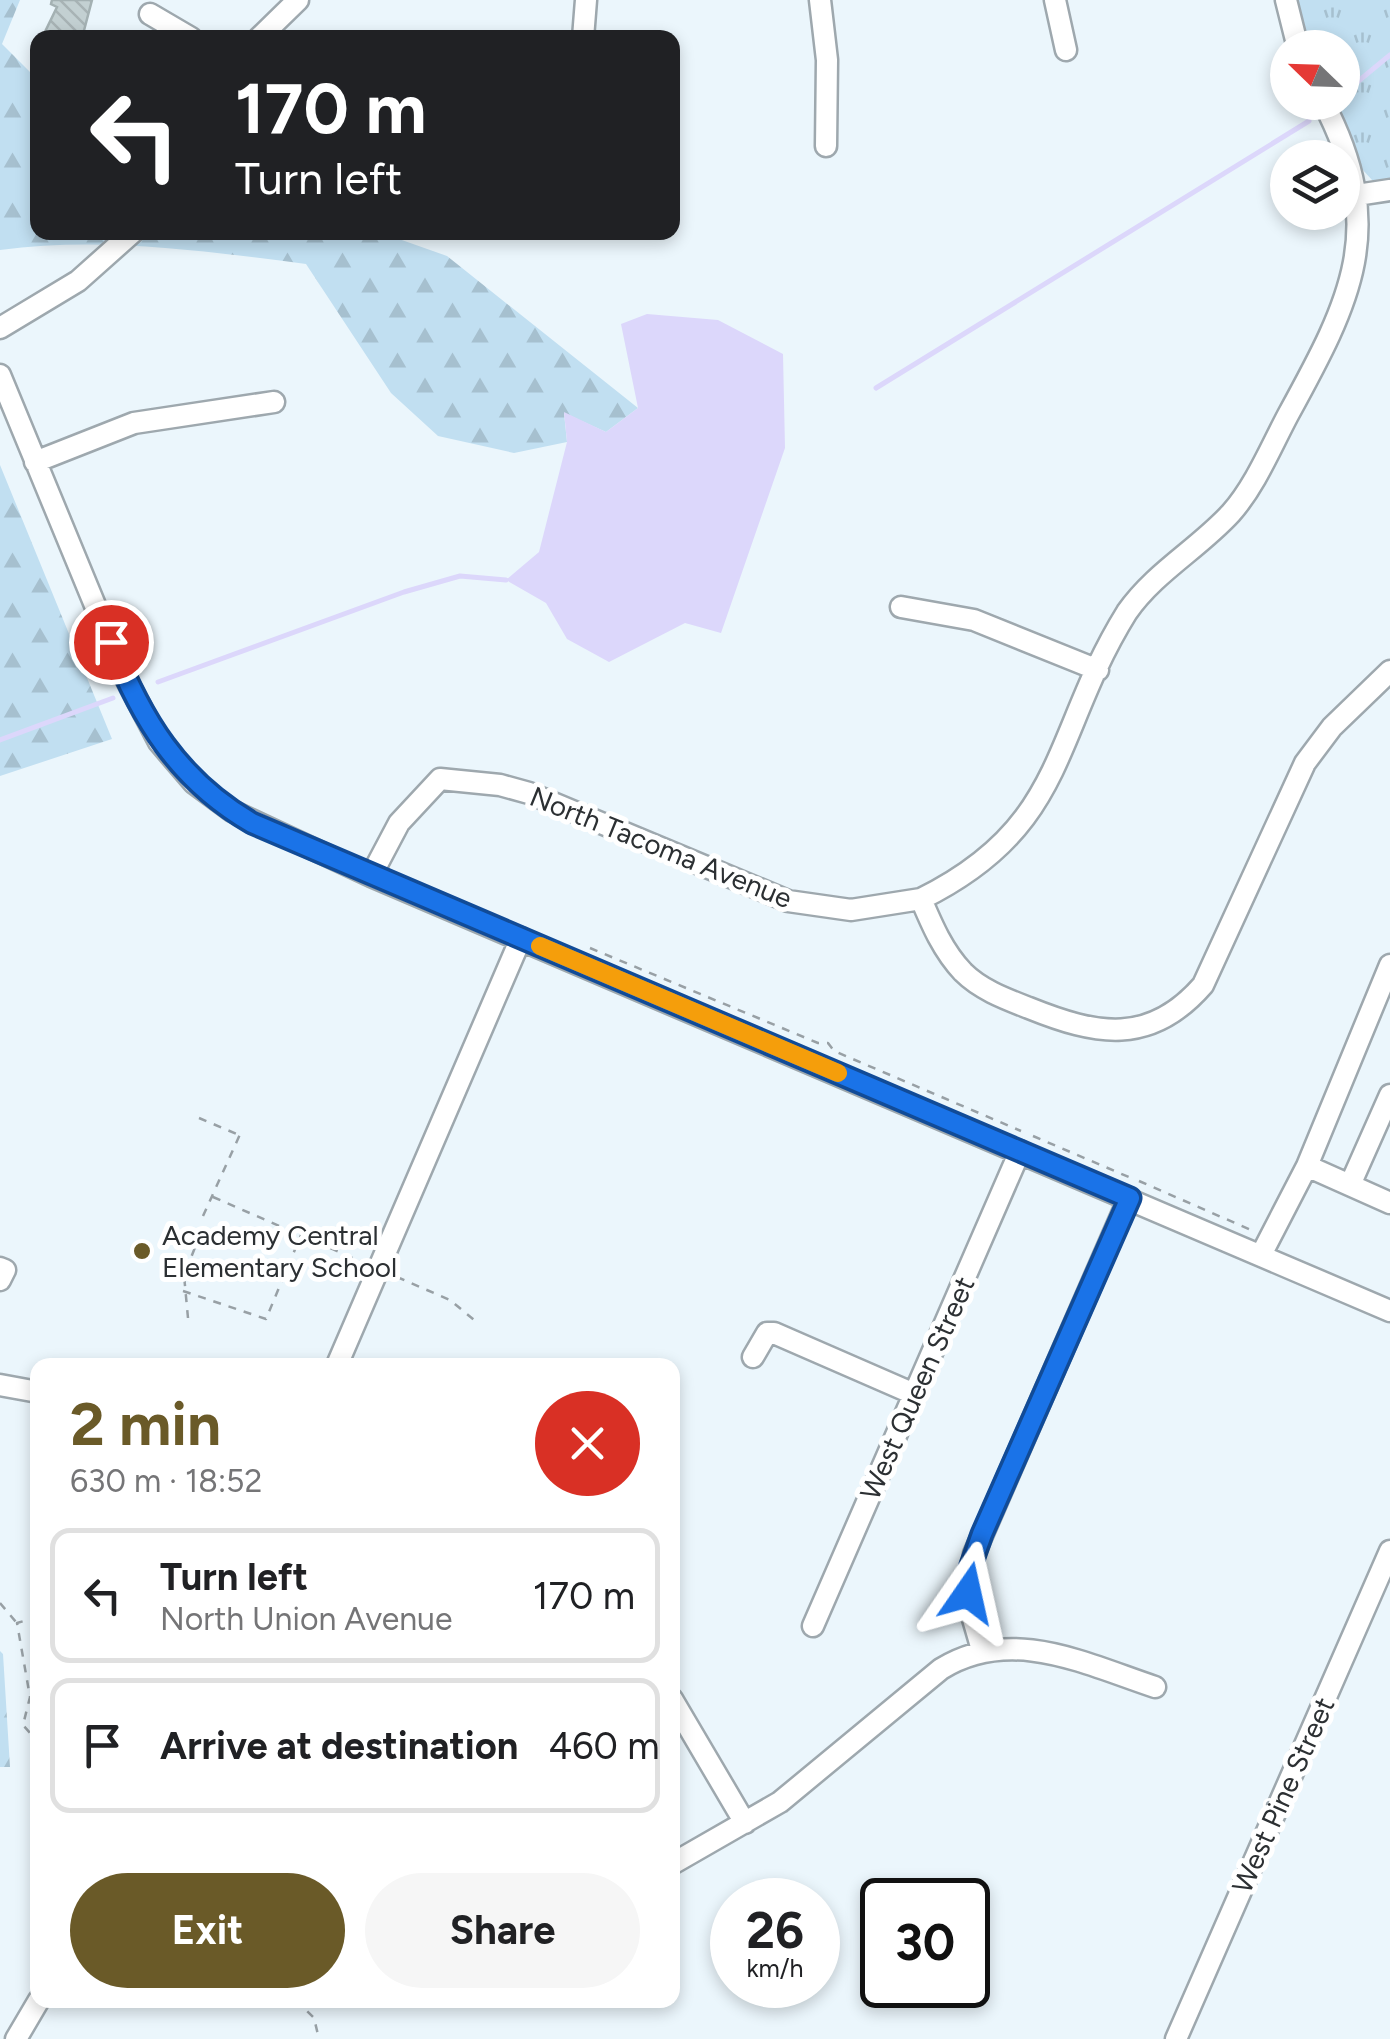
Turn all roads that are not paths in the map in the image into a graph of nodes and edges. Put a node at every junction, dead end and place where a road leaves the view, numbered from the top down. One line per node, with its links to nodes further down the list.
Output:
1 (298, 0): 8 (street)
2 (586, 0): 9 (street)
3 (820, 0): 12 (street)
4 (1055, 0): 11 (street)
5 (1286, 0): 10 (street)
6 (150, 14): 7 (street)
7 (177, 30)
8 (266, 30)
9 (584, 30)
10 (1294, 30)
11 (1066, 50)
12 (826, 146)
13 (1390, 190): 14 (street)
14 (1360, 195)
15 (1356, 230): 22 (street)
16 (124, 240): 17 (street)
17 (0, 328)
18 (0, 375): 20 (street)
19 (274, 402): 20 (street)
20 (36, 462): 24 (street)
21 (900, 607): 22 (street)
22 (1098, 670): 25 (street)
23 (1390, 671): 25 (street)
24 (371, 876): 25 (street, North Tacoma Avenue); 26 (street)
25 (921, 899)
26 (521, 938): 29 (street); 39 (street)
27 (1388, 975): 30 (street)
28 (1390, 1094): 31 (street)
29 (1020, 1151): 32 (street); 42 (street, West Queen Street)
30 (1307, 1166): 31 (street); 34 (street)
31 (1350, 1186): 33 (street)
32 (1130, 1198): 34 (street); 45 (street)
33 (1390, 1204)
34 (1261, 1255): 37 (street)
35 (0, 1268): 36 (street)
36 (0, 1280)
37 (1390, 1310)
38 (753, 1357): 42 (street)
39 (340, 1358)
40 (0, 1385): 41 (street)
41 (30, 1391)
42 (914, 1394): 44 (street, West Queen Street)
43 (1390, 1552): 52 (street, West Pine Street)
44 (813, 1626)
45 (982, 1650): 46 (street); 48 (street)
46 (1155, 1687)
47 (680, 1712): 48 (street)
48 (745, 1823): 49 (street)
49 (680, 1860)
50 (34, 2008): 51 (street)
51 (16, 2039)
52 (1176, 2039)

